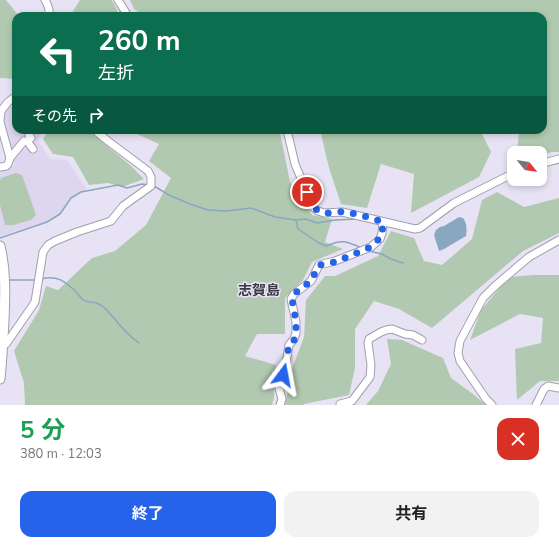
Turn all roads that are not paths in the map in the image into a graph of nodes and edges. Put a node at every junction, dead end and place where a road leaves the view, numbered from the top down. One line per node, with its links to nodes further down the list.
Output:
1 (45, 0): 3 (street)
2 (118, 0): 4 (street)
3 (50, 12)
4 (126, 12)
5 (12, 99): 6 (street)
6 (0, 122): 12 (street)
7 (29, 134): 11 (street)
8 (99, 134): 22 (street)
9 (288, 134): 17 (street)
10 (24, 141): 12 (street)
11 (33, 150)
12 (10, 158): 15 (street)
13 (559, 159): 14 (street)
14 (547, 162)
15 (0, 168)
16 (507, 176): 17 (street)
17 (383, 222): 27 (street)
18 (559, 240): 28 (street)
19 (0, 246): 20 (main road)
20 (2, 300): 22 (main road)
21 (422, 340): 26 (street)
22 (3, 345): 23 (main road)
23 (1, 364): 24 (main road)
24 (0, 379)
25 (559, 388): 29 (street)
26 (340, 404)
27 (280, 405)
28 (492, 405)
29 (536, 405)

